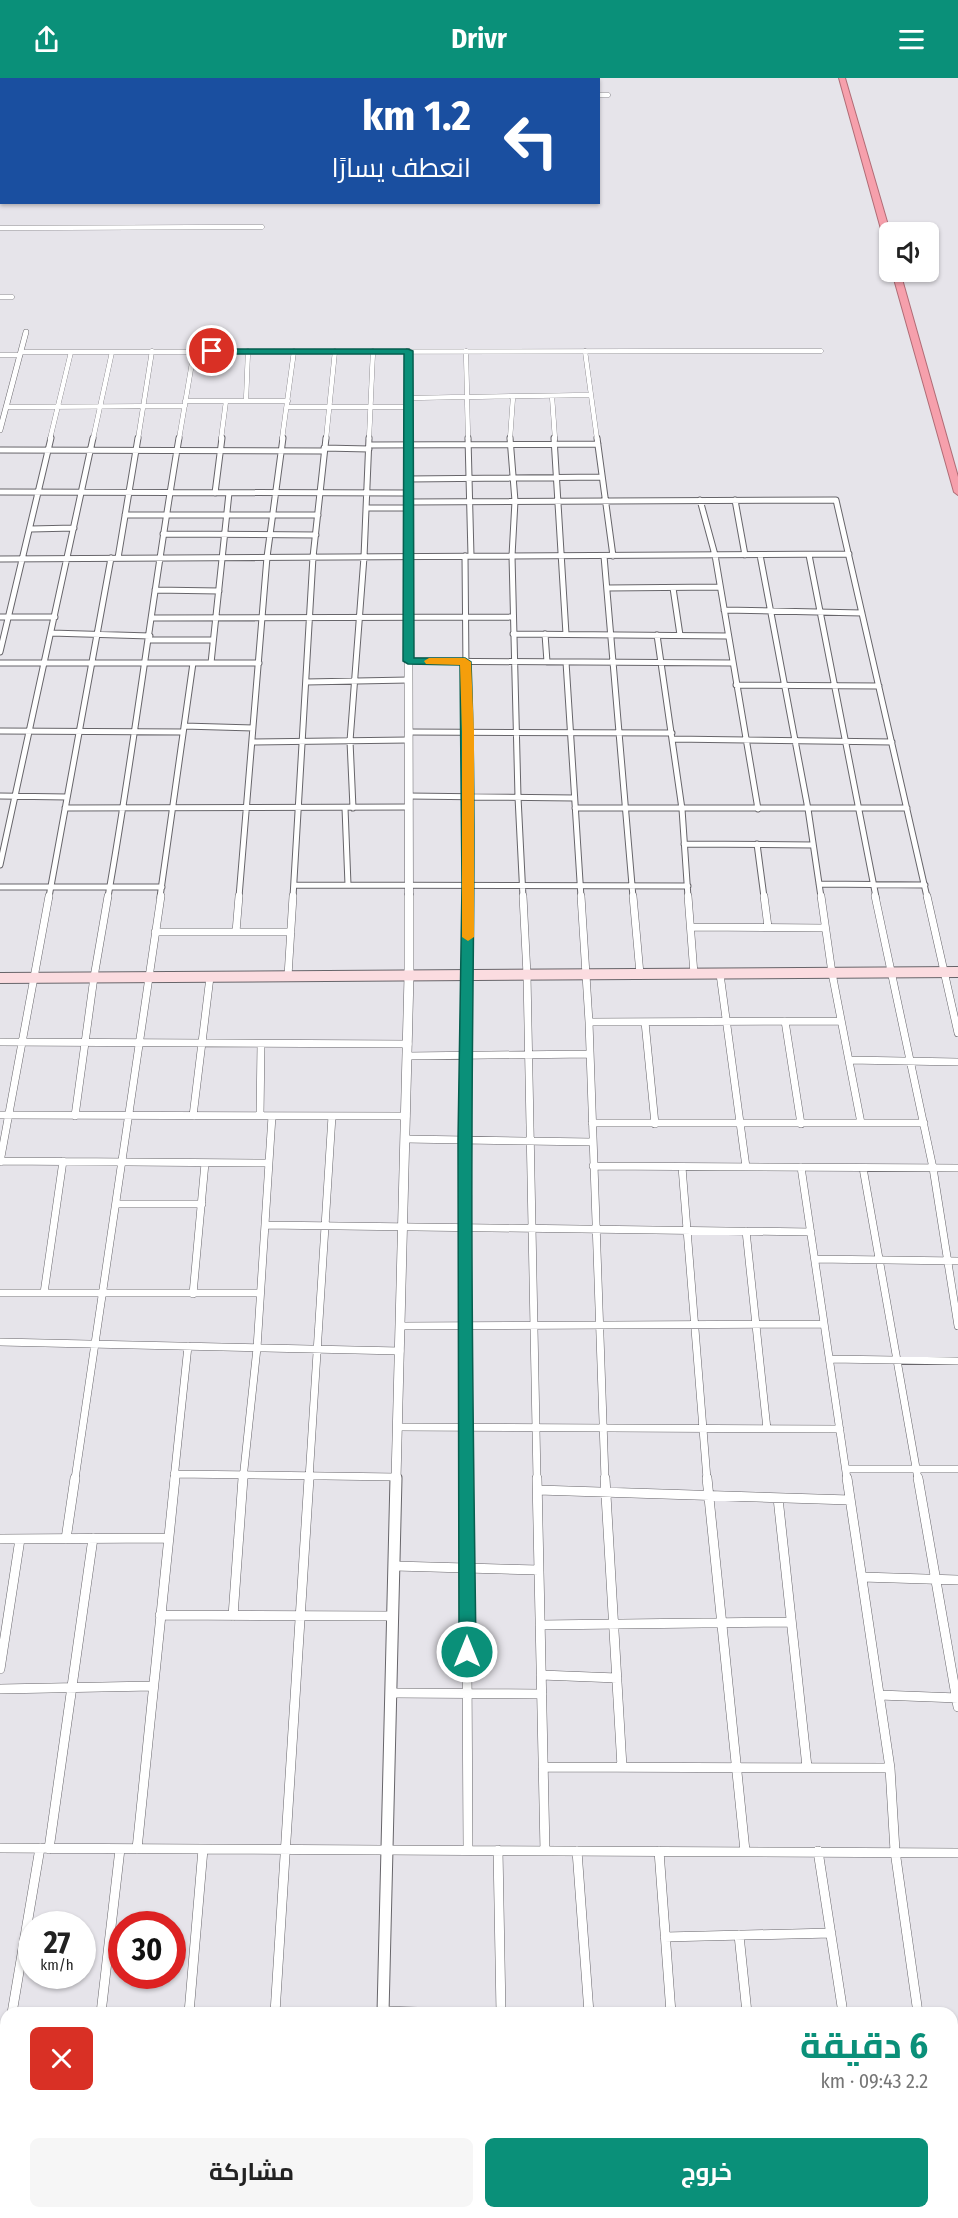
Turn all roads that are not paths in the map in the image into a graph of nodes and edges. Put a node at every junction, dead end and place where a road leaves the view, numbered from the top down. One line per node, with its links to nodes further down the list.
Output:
1 (842, 78): 4 (highway)
2 (600, 95): 3 (street)
3 (608, 95)
4 (883, 222)
5 (262, 227): 6 (street)
6 (0, 228)
7 (899, 282): 55 (highway)
8 (0, 297): 9 (street)
9 (12, 297)
10 (26, 332): 23 (street)
11 (152, 351): 12 (street); 22 (street); 36 (street)
12 (194, 351): 13 (street); 32 (street)
13 (248, 351): 14 (street); 30 (street)
14 (294, 351): 15 (street); 33 (street)
15 (335, 351): 16 (street); 39 (street)
16 (373, 351): 17 (street); 37 (street)
17 (408, 351): 18 (street); 31 (street)
18 (466, 351): 19 (street); 28 (street)
19 (585, 351): 20 (street); 25 (street)
20 (821, 351)
21 (71, 352): 22 (street); 23 (street); 34 (street)
22 (112, 352): 35 (street)
23 (20, 353): 24 (street); 38 (street)
24 (0, 355)
25 (591, 395): 26 (street); 44 (street)
26 (552, 396): 27 (street); 43 (street)
27 (513, 397): 28 (street); 42 (street)
28 (467, 399): 31 (street); 41 (street)
29 (226, 401): 30 (street); 32 (street); 52 (street)
30 (246, 401): 33 (street)
31 (408, 402): 37 (street); 45 (street)
32 (185, 403): 36 (street); 49 (street)
33 (287, 404): 39 (street); 54 (street)
34 (59, 406): 35 (street); 38 (street); 51 (street)
35 (101, 406): 36 (street); 47 (street)
36 (143, 406): 48 (street)
37 (371, 407): 39 (street); 46 (street)
38 (4, 408): 40 (street)
39 (329, 408): 53 (street)
40 (0, 430)
41 (468, 444): 42 (street); 45 (street); 57 (street)
42 (510, 444): 43 (street); 58 (street)
43 (556, 444): 44 (street); 59 (street)
44 (598, 444): 56 (street)
45 (408, 445): 46 (street); 60 (street)
46 (369, 447): 53 (street); 71 (street)
47 (91, 449): 48 (street); 51 (street); 64 (street)
48 (136, 449): 49 (street); 65 (street)
49 (177, 449): 52 (street); 66 (street)
50 (0, 450): 51 (street)
51 (49, 450): 62 (street)
52 (218, 450): 54 (street); 67 (street)
53 (324, 450): 54 (street); 70 (street)
54 (281, 451): 69 (street)
55 (954, 462): 63 (highway)
56 (602, 477): 59 (street); 78 (street)
57 (469, 478): 58 (street); 60 (street); 75 (street)
58 (512, 478): 59 (street); 76 (street)
59 (558, 478): 77 (street)
60 (408, 479): 74 (street)
61 (0, 492): 62 (street)
62 (39, 492): 64 (street); 86 (street)
63 (958, 492)
64 (82, 493): 65 (street); 85 (street)
65 (129, 493): 66 (street); 82 (street)
66 (170, 493): 67 (street); 83 (street)
67 (215, 493): 68 (street)
68 (229, 493): 69 (street); 80 (street)
69 (275, 493): 70 (street); 81 (street)
70 (320, 493): 71 (street); 84 (street)
71 (367, 493): 74 (street); 79 (street)
72 (700, 500): 73 (street); 78 (street); 92 (street)
73 (735, 500): 91 (street); 93 (street)
74 (408, 501): 75 (street); 79 (street); 104 (street)
75 (470, 501): 76 (street); 96 (street)
76 (515, 501): 77 (street); 97 (street)
77 (560, 501): 78 (street); 98 (street)
78 (606, 501): 100 (street)
79 (366, 508): 103 (street)
80 (228, 514): 81 (street); 83 (street); 88 (street)
81 (273, 514): 84 (street); 89 (street)
82 (125, 515): 83 (street); 106 (street)
83 (166, 515): 87 (street)
84 (318, 515): 90 (street)
85 (74, 528): 86 (street); 105 (street)
86 (31, 529): 110 (street)
87 (163, 534): 88 (street); 107 (street)
88 (226, 534): 89 (street); 108 (street)
89 (270, 534): 90 (street); 101 (street)
90 (316, 535): 102 (street)
91 (849, 554): 95 (street); 119 (street)
92 (715, 555): 93 (street); 100 (street); 113 (street)
93 (746, 555): 94 (street)
94 (760, 555): 95 (street); 117 (street)
95 (809, 555): 118 (street)
96 (468, 556): 97 (street); 104 (street); 127 (street)
97 (512, 556): 98 (street); 128 (street)
98 (562, 556): 99 (street); 135 (street)
99 (604, 556): 100 (street); 111 (street)
100 (613, 556)
101 (267, 557): 102 (street); 108 (street); 124 (street)
102 (313, 557): 103 (street); 125 (street)
103 (363, 557): 104 (street); 120 (street)
104 (408, 557): 126 (street)
105 (68, 558): 106 (street); 110 (street); 123 (street)
106 (114, 558): 107 (street); 133 (street)
107 (159, 558): 108 (street); 114 (street)
108 (223, 558): 115 (street)
109 (0, 559): 110 (street)
110 (24, 559): 122 (street)
111 (607, 588): 112 (street); 136 (street)
112 (673, 588): 113 (street); 138 (street)
113 (720, 588): 116 (street)
114 (155, 590): 115 (street); 129 (street)
115 (219, 591): 130 (street)
116 (724, 610): 117 (street); 139 (street)
117 (771, 610): 118 (street); 162 (street)
118 (821, 611): 119 (street); 163 (street)
119 (862, 612): 164 (street)
120 (359, 616): 125 (street); 126 (street); 159 (street)
121 (0, 617): 122 (street)
122 (8, 617): 123 (street); 142 (street)
123 (55, 617): 131 (street)
124 (262, 617): 125 (street); 130 (street); 155 (street)
125 (310, 617): 160 (street)
126 (408, 617): 127 (street); 143 (street)
127 (465, 617): 128 (street); 144 (street)
128 (513, 617): 132 (street)
129 (152, 618): 130 (street); 140 (street)
130 (216, 618): 141 (street)
131 (51, 633): 133 (street); 150 (street)
132 (513, 633): 134 (street); 145 (street)
133 (96, 634): 140 (street); 151 (street)
134 (545, 634): 135 (street); 146 (street)
135 (566, 634): 136 (street)
136 (610, 634): 137 (street); 148 (street)
137 (657, 634): 138 (street); 156 (street)
138 (680, 635): 139 (street)
139 (728, 636): 157 (street)
140 (149, 638): 141 (street); 152 (street)
141 (213, 640): 154 (street)
142 (0, 652)
143 (408, 661): 144 (street); 158 (street)
144 (465, 662): 145 (street); 171 (street)
145 (514, 662): 146 (street); 172 (street)
146 (547, 662): 147 (street)
147 (566, 662): 148 (street); 173 (street)
148 (613, 662): 156 (street); 174 (street)
149 (0, 663): 150 (street)
150 (45, 663): 151 (street); 168 (street)
151 (91, 663): 152 (street); 169 (street)
152 (146, 663): 153 (street); 170 (street)
153 (193, 663): 154 (street); 166 (street)
154 (211, 663): 155 (street)
155 (258, 663): 165 (street)
156 (662, 663): 157 (street); 176 (street)
157 (733, 663): 161 (street)
158 (408, 680): 159 (street); 175 (street)
159 (355, 681): 160 (street); 178 (street)
160 (306, 682): 181 (street)
161 (736, 685): 162 (street); 177 (street)
162 (785, 685): 163 (street); 179 (street)
163 (836, 686): 164 (street); 182 (street)
164 (879, 686): 183 (street)
165 (253, 728): 166 (street); 180 (street)
166 (184, 729): 170 (street); 194 (street)
167 (0, 731): 168 (street)
168 (30, 731): 169 (street); 185 (street)
169 (78, 731): 170 (street); 188 (street)
170 (135, 732): 193 (street)
171 (468, 732): 172 (street); 175 (street); 187 (street)
172 (516, 733): 173 (street); 189 (street)
173 (570, 733): 174 (street); 190 (street)
174 (619, 733): 176 (street); 204 (street)
175 (408, 736): 178 (street); 186 (street)
176 (672, 736): 177 (street); 201 (street)
177 (746, 740): 179 (street); 202 (street)
178 (350, 741): 181 (street); 197 (street)
179 (795, 741): 182 (street); 203 (street)
180 (252, 742): 181 (street); 195 (street)
181 (302, 742): 196 (street)
182 (847, 742): 183 (street); 199 (street)
183 (892, 742): 200 (street)
184 (0, 796): 185 (street)
185 (15, 796): 188 (street); 208 (street)
186 (409, 796): 187 (street); 191 (street)
187 (467, 796): 189 (street); 213 (street)
188 (67, 797): 192 (street)
189 (518, 797): 190 (street); 216 (street)
190 (574, 798): 198 (street)
191 (409, 807): 197 (street); 212 (street)
192 (65, 808): 193 (street); 221 (street)
193 (124, 808): 194 (street); 222 (street)
194 (173, 808): 195 (street); 223 (street)
195 (246, 808): 196 (street); 228 (street)
196 (298, 808): 197 (street); 210 (street)
197 (349, 808): 211 (street)
198 (575, 808): 204 (street); 217 (street)
199 (860, 808): 200 (street); 203 (street); 214 (street)
200 (907, 808): 215 (street)
201 (682, 809): 202 (street); 204 (street); 205 (street)
202 (758, 809): 203 (street)
203 (808, 809): 207 (street)
204 (626, 810): 218 (street)
205 (684, 844): 206 (street); 219 (street)
206 (758, 844): 207 (street); 225 (street)
207 (813, 844): 209 (street)
208 (0, 865)
209 (819, 884): 214 (street); 226 (street)
210 (294, 885): 211 (street); 229 (street)
211 (348, 885): 212 (street)
212 (409, 885): 213 (street); 241 (street)
213 (468, 885): 216 (street); 237 (street)
214 (873, 885): 215 (street); 233 (street)
215 (925, 885): 230 (street)
216 (523, 886): 217 (street); 238 (street)
217 (580, 886): 218 (street); 239 (street)
218 (632, 886): 219 (street); 234 (street)
219 (688, 886): 224 (street)
220 (0, 887): 221 (street)
221 (51, 887): 222 (street); 246 (street)
222 (110, 887): 223 (street); 242 (street)
223 (162, 887): 227 (street)
224 (691, 927): 225 (street); 235 (street)
225 (768, 927): 226 (street)
226 (825, 928): 232 (street)
227 (155, 932): 228 (street); 243 (street)
228 (236, 932): 229 (street)
229 (291, 932): 240 (street)
230 (945, 972): 231 (main road); 233 (main road); 252 (street)
231 (958, 972)
232 (832, 973): 233 (main road); 236 (main road); 248 (street)
233 (892, 973): 265 (street)
234 (640, 974): 235 (main road); 239 (main road)
235 (694, 974): 236 (main road)
236 (720, 974): 251 (street)
237 (467, 975): 238 (main road); 241 (main road); 263 (street)
238 (528, 975): 239 (main road); 261 (street)
239 (585, 975): 249 (street)
240 (288, 976): 241 (main road); 244 (main road)
241 (409, 976): 259 (street)
242 (94, 977): 243 (main road); 246 (main road); 255 (street)
243 (148, 977): 244 (main road); 256 (street)
244 (210, 977): 257 (street)
245 (0, 978): 246 (main road)
246 (35, 978): 254 (street)
247 (785, 1021): 248 (street); 251 (street); 281 (street)
248 (841, 1021): 264 (street)
249 (589, 1022): 250 (street); 260 (street)
250 (645, 1022): 251 (street); 279 (street)
251 (726, 1022): 280 (street)
252 (958, 1033)
253 (0, 1042): 254 (street)
254 (23, 1043): 255 (street); 268 (street)
255 (84, 1043): 256 (street); 269 (street)
256 (140, 1043): 257 (street); 270 (street)
257 (202, 1043): 258 (street); 271 (street)
258 (261, 1044): 259 (street); 272 (street)
259 (408, 1044): 262 (street)
260 (590, 1053): 261 (street); 276 (street)
261 (529, 1055): 263 (street); 284 (street)
262 (407, 1056): 263 (street); 275 (street)
263 (468, 1056): 283 (street)
264 (849, 1060): 265 (street); 277 (street)
265 (911, 1061): 266 (street); 278 (street)
266 (958, 1062)
267 (0, 1115): 268 (street)
268 (9, 1115): 269 (street); 286 (street)
269 (75, 1116): 270 (street)
270 (130, 1116): 271 (street); 288 (street)
271 (193, 1116): 272 (street)
272 (260, 1116): 273 (street)
273 (272, 1116): 274 (street); 290 (street)
274 (332, 1116): 275 (street); 301 (street)
275 (406, 1116): 282 (street)
276 (591, 1123): 279 (street); 285 (street)
277 (861, 1123): 278 (street); 281 (street)
278 (924, 1123): 296 (street)
279 (655, 1124): 280 (street)
280 (740, 1124): 281 (street); 293 (street)
281 (801, 1124)
282 (405, 1139): 283 (street); 302 (street)
283 (465, 1140): 284 (street); 303 (street)
284 (531, 1141): 285 (street); 304 (street)
285 (592, 1142): 291 (street)
286 (0, 1161): 287 (street)
287 (63, 1161): 288 (street); 314 (street)
288 (123, 1162): 289 (street); 298 (street)
289 (206, 1162): 290 (street); 299 (street)
290 (269, 1163): 300 (street)
291 (593, 1166): 292 (street); 305 (street)
292 (682, 1167): 293 (street); 306 (street)
293 (746, 1167): 294 (street)
294 (801, 1167): 295 (street); 308 (street)
295 (863, 1168): 296 (street); 310 (street)
296 (933, 1168): 297 (street); 311 (street)
297 (958, 1168)
298 (117, 1204): 299 (street); 315 (street)
299 (202, 1204): 317 (street)
300 (265, 1225): 301 (street); 316 (street)
301 (326, 1226): 302 (street); 330 (street)
302 (403, 1227): 303 (street); 321 (street)
303 (465, 1227): 304 (street); 322 (street)
304 (533, 1228): 305 (street); 323 (street)
305 (595, 1229): 306 (street); 324 (street)
306 (687, 1230): 307 (street); 319 (street)
307 (746, 1231): 308 (street); 320 (street)
308 (811, 1232): 309 (street)
309 (815, 1259): 310 (street); 318 (street)
310 (880, 1260): 311 (street); 333 (street)
311 (946, 1261): 312 (street); 325 (street)
312 (958, 1261)
313 (0, 1293): 314 (street)
314 (44, 1293): 315 (street)
315 (103, 1293): 317 (street); 327 (street)
316 (260, 1293): 317 (street); 329 (street)
317 (193, 1294)
318 (824, 1324): 320 (street); 332 (street)
319 (694, 1325): 320 (street); 324 (street); 339 (street)
320 (756, 1325): 340 (street)
321 (400, 1326): 322 (street); 331 (street)
322 (466, 1326): 323 (street); 336 (street)
323 (534, 1326): 324 (street); 337 (street)
324 (599, 1326): 338 (street)
325 (958, 1326)
326 (0, 1342): 327 (street)
327 (95, 1344): 328 (street); 358 (street)
328 (188, 1346): 329 (street); 345 (street)
329 (257, 1348): 330 (street); 346 (street)
330 (319, 1349): 331 (street); 347 (street)
331 (400, 1351): 335 (street)
332 (830, 1359): 333 (street); 341 (street)
333 (899, 1360): 334 (street); 343 (street)
334 (958, 1361)
335 (398, 1427): 336 (street); 348 (street)
336 (466, 1428): 337 (street); 360 (street)
337 (536, 1428): 338 (street); 349 (street)
338 (603, 1428): 339 (street); 350 (street)
339 (702, 1429): 340 (street); 351 (street)
340 (767, 1429): 341 (street)
341 (840, 1429): 342 (street)
342 (846, 1469): 343 (street); 353 (street)
343 (917, 1469): 344 (street); 363 (street)
344 (958, 1469)
345 (174, 1474): 346 (street); 355 (street)
346 (243, 1475): 347 (street); 367 (street)
347 (310, 1477): 348 (street); 368 (street)
348 (397, 1477): 359 (street)
349 (538, 1490): 350 (street); 361 (street)
350 (605, 1492): 351 (street); 372 (street)
351 (710, 1496): 352 (street); 371 (street)
352 (778, 1498): 353 (street); 370 (street)
353 (850, 1500): 362 (street)
354 (93, 1538): 355 (street); 358 (street); 378 (street)
355 (168, 1538): 366 (street)
356 (0, 1539): 357 (street)
357 (20, 1539): 358 (street); 365 (street)
358 (66, 1539)
359 (395, 1566): 360 (street); 369 (street)
360 (467, 1568): 361 (street); 381 (street)
361 (539, 1570): 373 (street)
362 (862, 1577): 363 (street); 383 (street)
363 (936, 1580): 364 (street); 384 (street)
364 (958, 1581)
365 (4, 1613): 374 (street)
366 (160, 1615): 367 (street); 377 (street)
367 (233, 1616): 368 (street)
368 (301, 1616): 369 (street); 396 (street)
369 (393, 1616): 380 (street)
370 (792, 1622): 371 (street); 389 (street)
371 (723, 1623): 372 (street); 386 (street)
372 (613, 1624): 373 (street); 376 (street)
373 (540, 1625): 375 (street)
374 (0, 1669)
375 (541, 1675): 376 (street); 382 (street)
376 (617, 1678): 388 (street)
377 (153, 1686): 378 (street); 394 (street)
378 (72, 1687): 379 (street); 392 (street)
379 (0, 1689)
380 (391, 1693): 381 (street); 397 (street)
381 (468, 1694): 382 (street); 398 (street)
382 (542, 1694): 387 (street)
383 (879, 1695): 384 (street); 390 (street)
384 (957, 1698): 385 (street)
385 (958, 1707)
386 (737, 1766): 388 (street); 389 (street); 403 (street)
387 (543, 1767): 388 (street); 400 (street)
388 (622, 1767)
389 (807, 1767): 390 (street)
390 (890, 1768): 405 (street)
391 (0, 1848): 392 (street)
392 (44, 1849): 393 (street); 410 (street)
393 (120, 1849): 394 (street); 411 (street)
394 (137, 1849): 395 (street)
395 (203, 1849): 396 (street); 412 (street)
396 (285, 1850): 397 (street); 413 (street)
397 (387, 1850): 398 (street); 414 (street)
398 (468, 1850): 399 (street)
399 (498, 1850): 400 (street); 415 (street)
400 (545, 1851): 401 (street)
401 (577, 1851): 402 (street); 416 (street)
402 (659, 1851): 403 (street); 409 (street)
403 (745, 1851): 404 (street)
404 (818, 1851): 405 (street); 407 (street)
405 (895, 1851): 406 (street); 420 (street)
406 (958, 1853)
407 (831, 1933): 408 (street); 419 (street)
408 (739, 1935): 409 (street); 418 (street)
409 (664, 1937): 417 (street)
410 (13, 2007)
411 (102, 2007)
412 (190, 2007)
413 (275, 2007)
414 (383, 2007)
415 (501, 2007)
416 (589, 2007)
417 (670, 2007)
418 (746, 2007)
419 (842, 2007)
420 (917, 2007)

